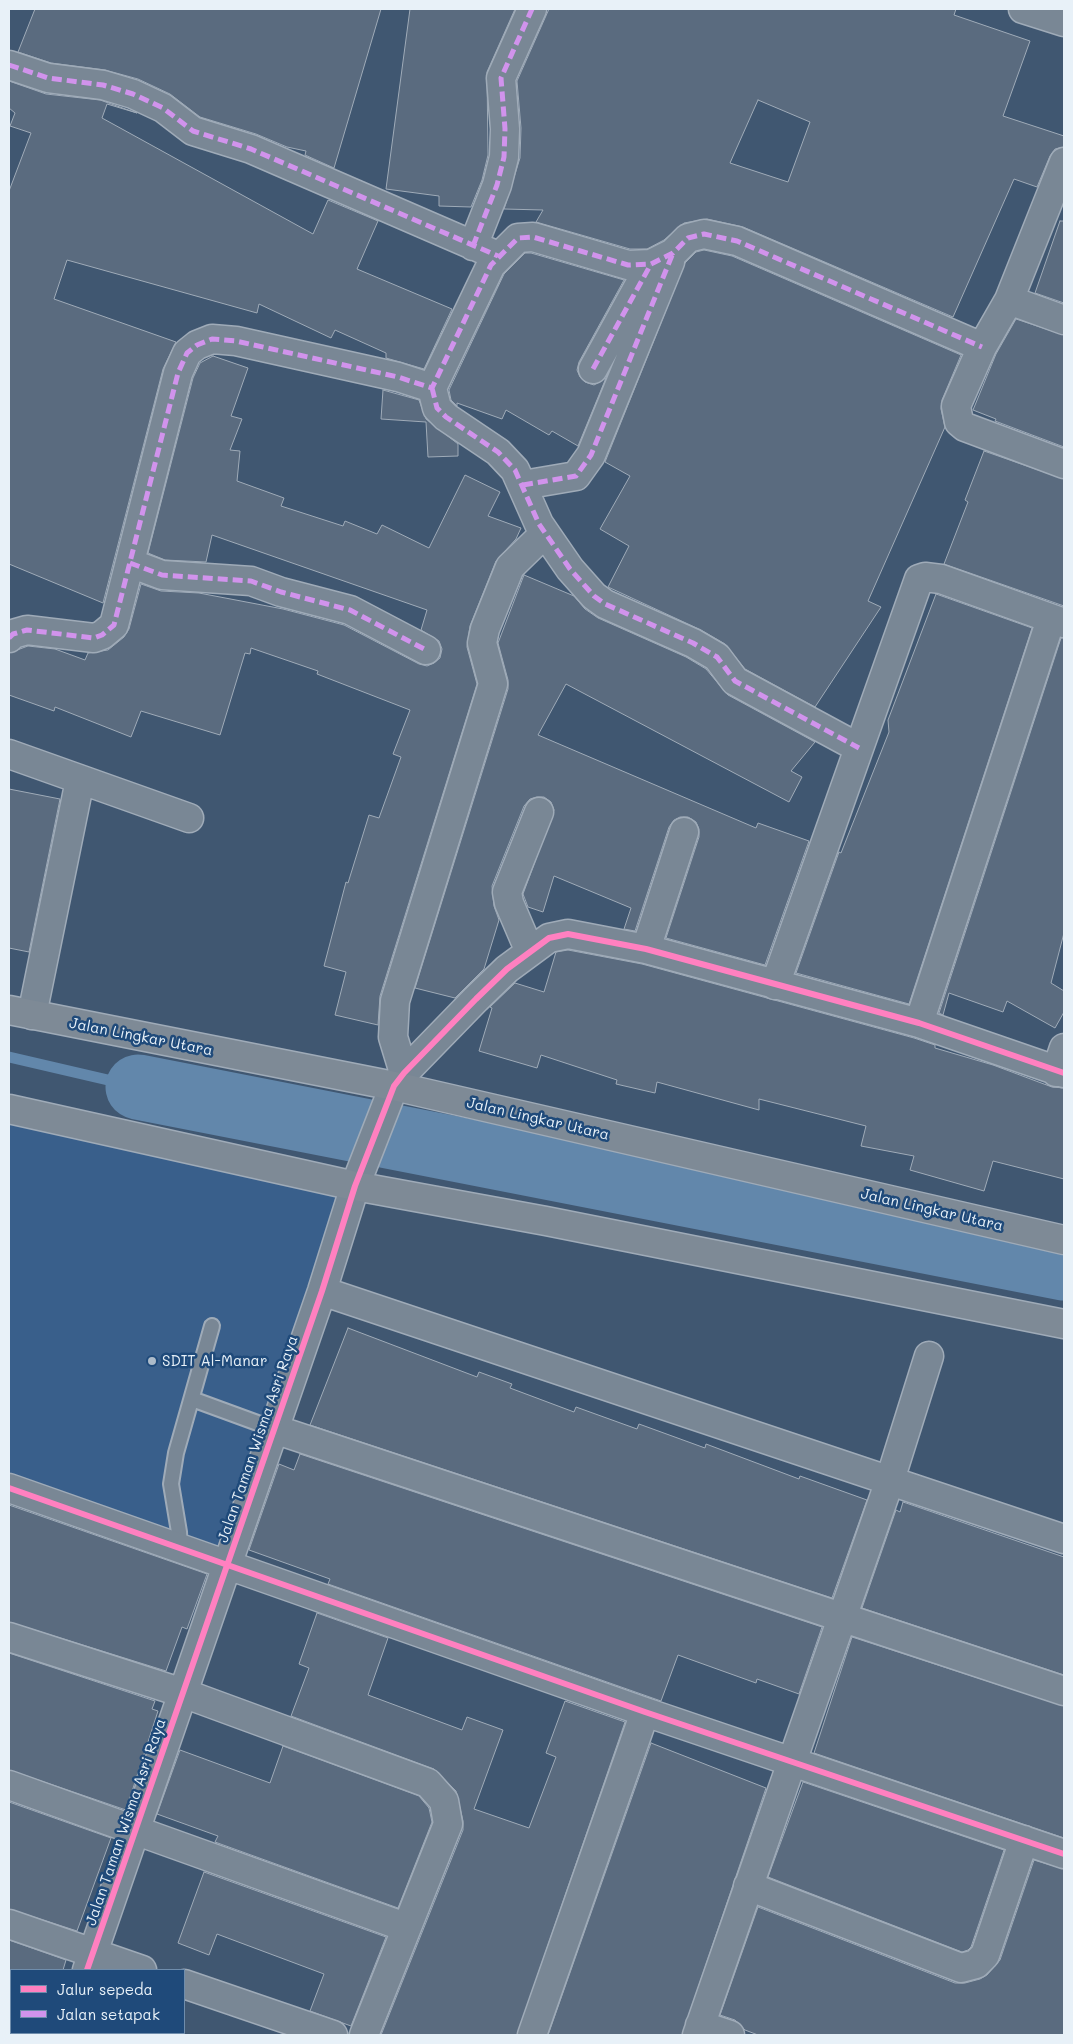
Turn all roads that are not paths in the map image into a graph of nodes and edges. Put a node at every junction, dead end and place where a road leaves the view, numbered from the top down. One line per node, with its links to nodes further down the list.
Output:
1 (532, 9): 6 (street)
2 (1022, 9): 3 (street)
3 (1064, 22)
4 (9, 66): 6 (street)
5 (1064, 162): 9 (street)
6 (473, 246): 7 (street)
7 (498, 256): 8 (street); 13 (street)
8 (662, 259): 11 (street); 12 (street); 15 (street)
9 (1009, 300): 10 (street); 11 (street)
10 (1064, 320)
11 (982, 347): 14 (street)
12 (592, 369)
13 (432, 388): 15 (street); 17 (street)
14 (1064, 464)
15 (523, 485): 16 (street)
16 (545, 532): 21 (street); 33 (street)
17 (130, 563): 19 (street); 20 (street)
18 (1057, 621): 21 (street); 31 (street)
19 (9, 638)
20 (426, 650)
21 (859, 748): 29 (street)
22 (9, 754): 23 (street)
23 (80, 780): 25 (street); 30 (street)
24 (539, 812): 28 (street)
25 (189, 818)
26 (684, 832): 27 (street)
27 (646, 949): 28 (street); 29 (street)
28 (530, 952): 33 (street)
29 (775, 985): 31 (street)
30 (20, 1013): 33 (main road, Jalan Lingkar Utara)
31 (919, 1022): 32 (street)
32 (1062, 1064)
33 (399, 1079): 35 (street, Jalan Taman Wisma Asri Raya); 36 (main road, Jalan Lingkar Utara)
34 (9, 1109): 35 (main road)
35 (356, 1182): 37 (street, Jalan Taman Wisma Asri Raya); 38 (main road)
36 (1064, 1240)
37 (322, 1291): 42 (street, Jalan Taman Wisma Asri Raya); 43 (street)
38 (1064, 1324)
39 (212, 1326): 41 (lane)
40 (930, 1356): 43 (street)
41 (192, 1399): 42 (lane); 46 (lane)
42 (274, 1429): 47 (street, Jalan Taman Wisma Asri Raya); 48 (street)
43 (890, 1480): 45 (street); 48 (street)
44 (9, 1488): 46 (street)
45 (1064, 1539)
46 (180, 1550): 47 (street)
47 (227, 1566): 51 (street, Jalan Taman Wisma Asri Raya); 52 (street)
48 (842, 1617): 50 (street); 53 (street)
49 (9, 1637): 51 (street)
50 (1064, 1691)
51 (183, 1694): 55 (street, Jalan Taman Wisma Asri Raya); 60 (street)
52 (645, 1712): 53 (street); 67 (street)
53 (792, 1762): 56 (street); 58 (street)
54 (9, 1785): 55 (street)
55 (136, 1830): 60 (street); 61 (street, Jalan Taman Wisma Asri Raya)
56 (1024, 1840): 57 (street); 58 (street)
57 (1064, 1854)
58 (748, 1886): 64 (street)
59 (9, 1924): 61 (street)
60 (406, 1926): 66 (street)
61 (90, 1962): 62 (street)
62 (136, 1969)
63 (185, 1984): 65 (street)
64 (699, 2030): 68 (street)
65 (333, 2035)
66 (364, 2035)
67 (532, 2035)
68 (730, 2035)

